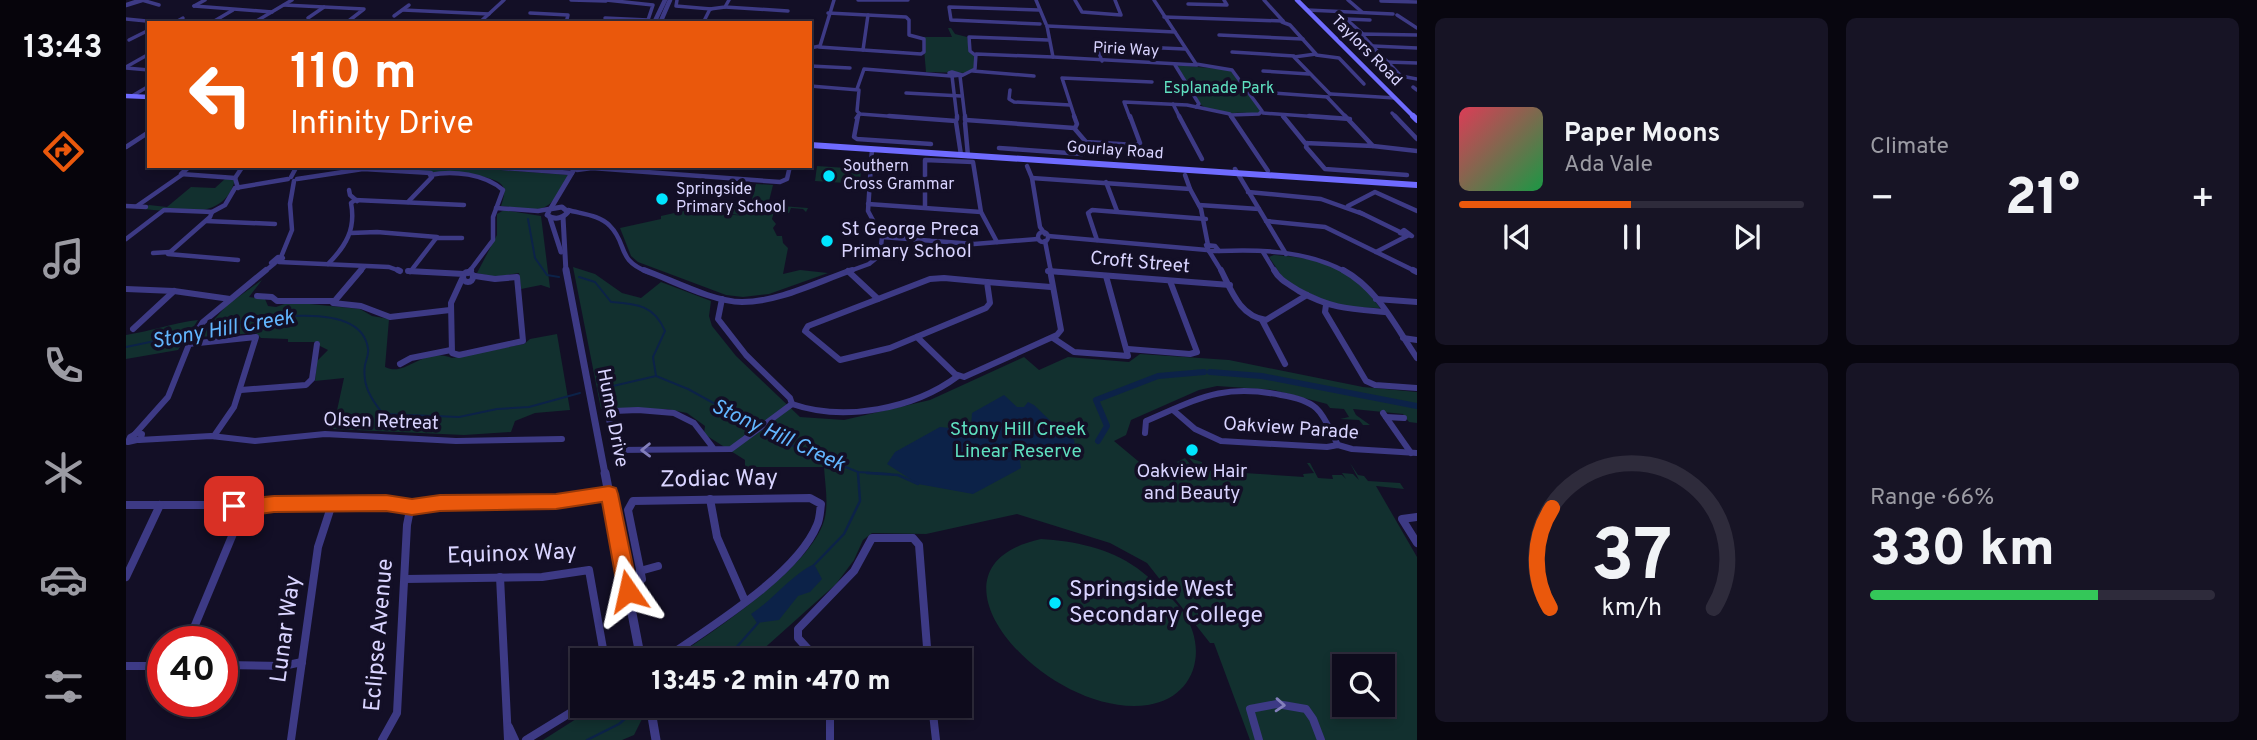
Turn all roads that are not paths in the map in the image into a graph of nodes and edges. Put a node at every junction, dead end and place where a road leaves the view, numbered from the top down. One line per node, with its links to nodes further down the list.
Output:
1 (142, 0): 26 (street); 27 (street)
2 (205, 0): 32 (street)
3 (292, 0): 28 (street)
4 (504, 0): 41 (street)
5 (570, 0): 23 (street)
6 (664, 0): 60 (street)
7 (670, 0): 61 (street)
8 (677, 0): 33 (street)
9 (729, 0): 31 (street)
10 (831, 0): 39 (street)
11 (858, 0): 12 (street)
12 (869, 0): 13 (street)
13 (908, 0)
14 (1036, 0): 36 (street)
15 (1075, 0): 16 (street)
16 (1115, 0)
17 (1154, 0): 45 (street)
18 (1224, 0): 25 (street)
19 (1264, 0): 63 (street)
20 (1297, 0): 34 (main road, Taylors Road)
21 (1348, 0): 43 (street)
22 (1381, 0): 24 (street); 40 (street)
23 (606, 1): 59 (street)
24 (1417, 3)
25 (1188, 4)
26 (126, 5)
27 (159, 5)
28 (284, 5): 30 (street); 38 (street)
29 (409, 5): 35 (street)
30 (325, 6): 47 (street); 56 (street)
31 (725, 7): 33 (street); 37 (street)
32 (234, 9): 38 (street); 54 (street)
33 (711, 9): 62 (street)
34 (1306, 9): 43 (street); 118 (main road, Taylors Road)
35 (402, 10): 41 (street); 44 (street)
36 (1039, 10): 64 (street); 64 (street)
37 (789, 11)
38 (272, 12): 55 (street)
39 (828, 13): 42 (street); 75 (street)
40 (1396, 13): 43 (street); 65 (street)
41 (489, 14): 57 (street)
42 (869, 15): 80 (street); 80 (street)
43 (1362, 15): 51 (street); 68 (street)
44 (394, 16)
45 (1164, 17): 63 (street); 67 (street)
46 (183, 18): 53 (street)
47 (308, 18)
48 (526, 18): 58 (street)
49 (605, 18): 59 (street)
50 (126, 19): 52 (street)
51 (1370, 20)
52 (147, 21)
53 (178, 21)
54 (214, 21)
55 (256, 21)
56 (349, 21)
57 (481, 21)
58 (566, 21)
59 (648, 21)
60 (655, 21)
61 (661, 21)
62 (704, 21)
63 (1282, 22): 72 (street)
64 (1044, 25): 67 (street); 74 (street)
65 (1417, 28)
66 (147, 31): 73 (street)
67 (1175, 32): 77 (street)
68 (1362, 33): 70 (street); 71 (street)
69 (1219, 34): 72 (street)
70 (1417, 35)
71 (1365, 38): 79 (street); 79 (street)
72 (1303, 39): 84 (street)
73 (129, 40)
74 (1048, 40): 83 (street); 86 (street)
75 (819, 47): 76 (street); 80 (street)
76 (812, 48)
77 (1185, 48): 87 (street); 91 (street)
78 (1417, 48): 79 (street)
79 (1374, 49): 88 (street)
80 (863, 50)
81 (1232, 52): 85 (street)
82 (147, 55): 93 (street)
83 (975, 55): 86 (street, Pirie Way); 98 (street)
84 (1316, 55): 85 (street); 107 (street)
85 (1294, 56): 101 (street)
86 (1053, 57): 87 (street, Pirie Way)
87 (1102, 61): 90 (street, Pirie Way)
88 (1386, 62): 89 (street); 105 (street)
89 (1417, 63)
90 (1175, 65): 91 (street, Pirie Way); 121 (street)
91 (1197, 65): 113 (street, Pirie Way)
92 (812, 66): 94 (street)
93 (126, 67): 95 (street)
94 (850, 68)
95 (134, 69): 96 (street); 99 (street)
96 (147, 69)
97 (1263, 71): 101 (street)
98 (972, 72): 102 (street); 103 (street)
99 (126, 74)
100 (951, 74): 102 (street); 111 (street); 117 (street)
101 (1309, 74): 116 (street)
102 (960, 75): 117 (street)
103 (1033, 76)
104 (1387, 78): 105 (street)
105 (1404, 78): 106 (street)
106 (1417, 79)
107 (1355, 81)
108 (1152, 82): 120 (street)
109 (812, 86): 111 (street)
110 (147, 87): 115 (street)
111 (857, 89): 123 (street)
112 (1010, 90): 120 (street)
113 (1247, 90): 116 (street); 122 (street, Pirie Way)
114 (906, 93): 117 (street)
115 (130, 94)
116 (1328, 95): 118 (street); 127 (street)
117 (958, 96): 128 (street); 130 (street)
118 (1396, 99): 129 (main road, Taylors Road)
119 (1173, 104): 121 (street); 134 (street); 144 (street)
120 (1070, 105): 131 (street)
121 (1196, 107): 124 (street)
122 (1263, 113): 124 (street); 126 (street)
123 (860, 114): 128 (street); 137 (street)
124 (1230, 114): 155 (street)
125 (1391, 114): 133 (street)
126 (1282, 115): 127 (street); 136 (street)
127 (1350, 119): 138 (street)
128 (956, 120): 130 (street); 143 (street)
129 (1417, 120)
130 (965, 121): 131 (street); 143 (street)
131 (1075, 128): 134 (street)
132 (147, 133): 139 (street)
133 (1417, 139)
134 (1086, 142): 141 (street)
135 (812, 143): 140 (main road, Gourlay Road)
136 (1307, 143): 138 (street); 158 (street)
137 (931, 144)
138 (1373, 146): 142 (street)
139 (126, 147)
140 (872, 147): 143 (main road, Gourlay Road); 170 (street)
141 (999, 148)
142 (1417, 150)
143 (964, 153): 154 (main road, Gourlay Road)
144 (1202, 159)
145 (1027, 166): 161 (street)
146 (242, 168): 159 (street)
147 (384, 168): 151 (street); 156 (street)
148 (510, 168): 152 (street)
149 (578, 168): 150 (street); 152 (street); 184 (street); 185 (street, Hume Drive)
150 (790, 168)
151 (351, 169): 160 (street)
152 (541, 169)
153 (187, 171): 159 (street); 174 (street)
154 (1236, 171): 155 (main road, Gourlay Road); 163 (main road, Gourlay Road); 167 (street)
155 (1268, 171): 163 (main road, Gourlay Road)
156 (430, 175): 169 (street); 178 (street)
157 (1185, 175): 165 (street)
158 (1407, 175)
159 (234, 178): 164 (street)
160 (293, 178): 164 (street); 207 (street)
161 (1032, 178): 162 (street); 194 (street)
162 (1106, 183): 165 (street); 180 (street)
163 (1417, 183)
164 (238, 187): 182 (street)
165 (1190, 189): 172 (street)
166 (349, 190): 168 (street)
167 (1248, 191): 175 (street); 179 (street)
168 (356, 200): 169 (street); 190 (street)
169 (410, 202): 171 (street)
170 (868, 204): 177 (street); 193 (street)
171 (464, 205)
172 (1199, 205): 179 (street); 186 (street)
173 (126, 206): 174 (street)
174 (137, 206): 176 (street)
175 (1348, 206): 181 (street); 192 (street)
176 (146, 207)
177 (925, 207): 183 (street); 183 (street)
178 (496, 209): 184 (street); 218 (street)
179 (1259, 209): 188 (street)
180 (1117, 211): 186 (street); 198 (street)
181 (1417, 211)
182 (212, 212): 187 (street); 196 (street)
183 (981, 212): 199 (street)
184 (549, 213): 185 (street); 185 (street); 211 (street, Hume Drive)
185 (566, 213): 211 (street, Hume Drive); 227 (street)
186 (1206, 219): 191 (street)
187 (206, 221): 189 (street); 202 (street)
188 (1266, 221): 203 (street); 206 (street)
189 (275, 224)
190 (351, 233): 197 (street); 210 (street)
191 (1206, 233): 200 (street); 201 (street)
192 (1407, 235): 203 (street)
193 (882, 237): 199 (street); 213 (street)
194 (1043, 237): 198 (street); 199 (street); 214 (street)
195 (462, 238): 197 (street)
196 (126, 239)
197 (435, 240): 215 (street)
198 (1097, 240): 200 (street)
199 (997, 243)
200 (1207, 248): 201 (street); 209 (street)
201 (1217, 249): 204 (street); 209 (street)
202 (173, 251): 205 (street); 208 (street)
203 (1377, 251): 216 (street)
204 (1264, 252): 206 (street); 225 (street)
205 (153, 253)
206 (1286, 254): 229 (street)
207 (278, 259): 210 (street); 230 (street)
208 (238, 260)
209 (1218, 261): 221 (street)
210 (329, 264): 212 (street)
211 (565, 266): 264 (street, Hume Drive)
212 (363, 267): 215 (street); 231 (street)
213 (848, 271): 227 (street); 228 (street)
214 (1048, 271): 217 (street, Croft Street); 222 (street)
215 (411, 272): 218 (street)
216 (1417, 272)
217 (1106, 275): 220 (street, Croft Street); 244 (street)
218 (468, 277): 234 (street); 245 (street)
219 (987, 281): 222 (street); 228 (street); 238 (street)
220 (1170, 281): 221 (street, Croft Street); 244 (street)
221 (1230, 285): 236 (street)
222 (1051, 287): 239 (street)
223 (126, 289): 224 (street)
224 (174, 291): 230 (street); 237 (street)
225 (1307, 295): 233 (street); 236 (street)
226 (257, 296): 231 (street)
227 (722, 299): 254 (street)
228 (878, 299): 238 (street)
229 (1376, 299): 232 (street); 235 (street)
230 (229, 300): 242 (street)
231 (335, 300): 234 (street)
232 (1417, 302)
233 (1326, 305): 235 (street); 252 (street)
234 (451, 309): 245 (street)
235 (1385, 312): 240 (street)
236 (1262, 320): 250 (street)
237 (133, 329)
238 (917, 337): 251 (street)
239 (1053, 338): 244 (street); 251 (street)
240 (1404, 339): 241 (street); 248 (street)
241 (1417, 340)
242 (190, 342): 253 (street); 259 (street)
243 (317, 344): 247 (street)
244 (1128, 348)
245 (451, 350): 249 (street)
246 (326, 352): 247 (street)
247 (315, 354): 253 (street)
248 (1417, 358)
249 (400, 364)
250 (1285, 364)
251 (958, 376): 254 (street)
252 (1417, 388)
253 (240, 392): 258 (street)
254 (792, 404): 262 (street)
255 (1173, 410): 257 (street); 261 (street, Oakview Parade); 261 (street)
256 (1404, 418): 263 (street)
257 (1145, 433)
258 (213, 436): 259 (street, Olsen Retreat); 260 (street, Olsen Retreat)
259 (134, 437)
260 (562, 439)
261 (1338, 445): 263 (street, Oakview Parade)
262 (714, 449): 262 (street, one-way to 262)
263 (1414, 453)
264 (609, 491): 269 (street); 280 (street, Hume Drive)
265 (712, 499): 273 (street, Zodiac Way); 277 (street); 277 (street, Zodiac Way)
266 (335, 504): 269 (street); 270 (street); 284 (street, Lunar Way)
267 (126, 505): 268 (street)
268 (164, 505): 270 (street); 274 (street)
269 (414, 505): 276 (street, Eclipse Avenue)
270 (247, 506): 278 (street)
271 (1417, 518): 272 (street)
272 (1417, 542)
273 (658, 566)
274 (128, 569)
275 (504, 577): 276 (street, Equinox Way); 279 (street, Equinox Way); 292 (street)
276 (405, 582): 295 (street, Eclipse Avenue)
277 (748, 599): 281 (street, Zodiac Way)
278 (194, 626)
279 (603, 648)
280 (639, 648)
281 (680, 648)
282 (807, 648): 283 (street)
283 (927, 648)
284 (302, 659): 285 (street); 294 (street, Lunar Way)
285 (238, 665)
286 (126, 666): 287 (street)
287 (147, 666)
288 (570, 713): 298 (street)
289 (652, 718): 299 (street)
290 (830, 718): 300 (street)
291 (933, 718): 301 (street)
292 (508, 726): 296 (street); 297 (street)
293 (1260, 739): 302 (street, one-way to 302)
294 (291, 740)
295 (382, 740)
296 (508, 740)
297 (515, 740)
298 (526, 740)
299 (656, 740)
300 (830, 740)
301 (936, 740)
302 (1321, 740)

